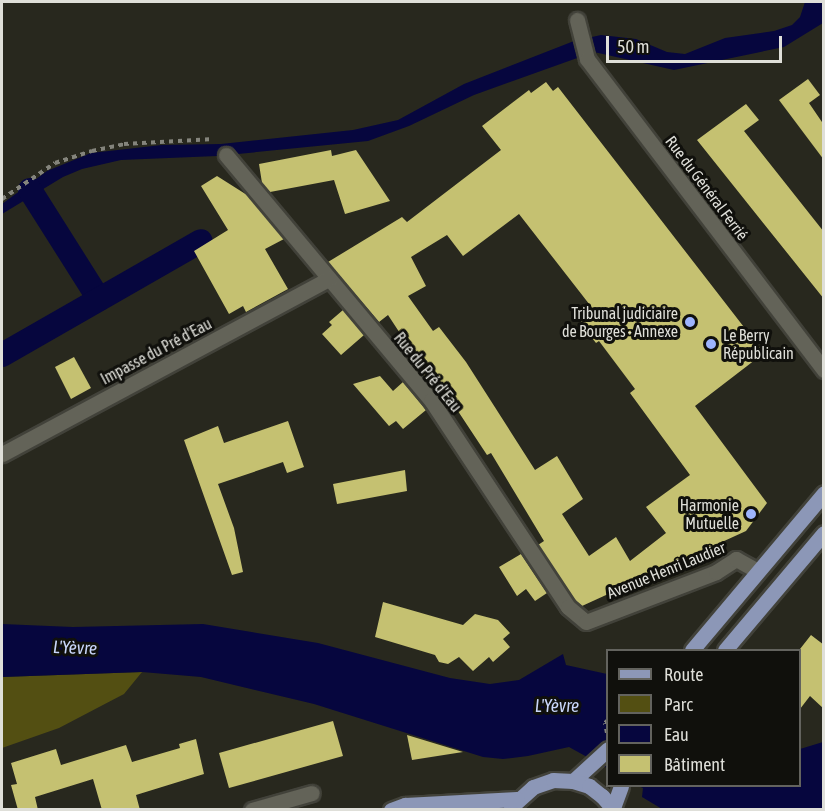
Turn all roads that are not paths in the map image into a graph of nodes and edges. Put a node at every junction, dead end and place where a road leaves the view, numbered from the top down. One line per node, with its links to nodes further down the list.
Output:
1 (579, 27): 4 (street, Rue du Général Ferrié)
2 (226, 155): 3 (street, Rue du Pré d'Eau)
3 (328, 279): 5 (street, Impasse du Pré d'Eau); 9 (street, Rue du Pré d'Eau)
4 (824, 370)
5 (2, 454)
6 (824, 493): 8 (main road)
7 (824, 533): 11 (main road)
8 (758, 571): 9 (street, Avenue Henri Laudier); 10 (main road)
9 (586, 622)
10 (694, 649)
11 (727, 649)
12 (606, 751): 13 (main road)
13 (573, 781): 16 (main road); 17 (main road)
14 (621, 787): 17 (main road)
15 (312, 793): 18 (street)
16 (513, 804): 19 (main road)
17 (613, 809)
18 (252, 810)
19 (391, 810)

